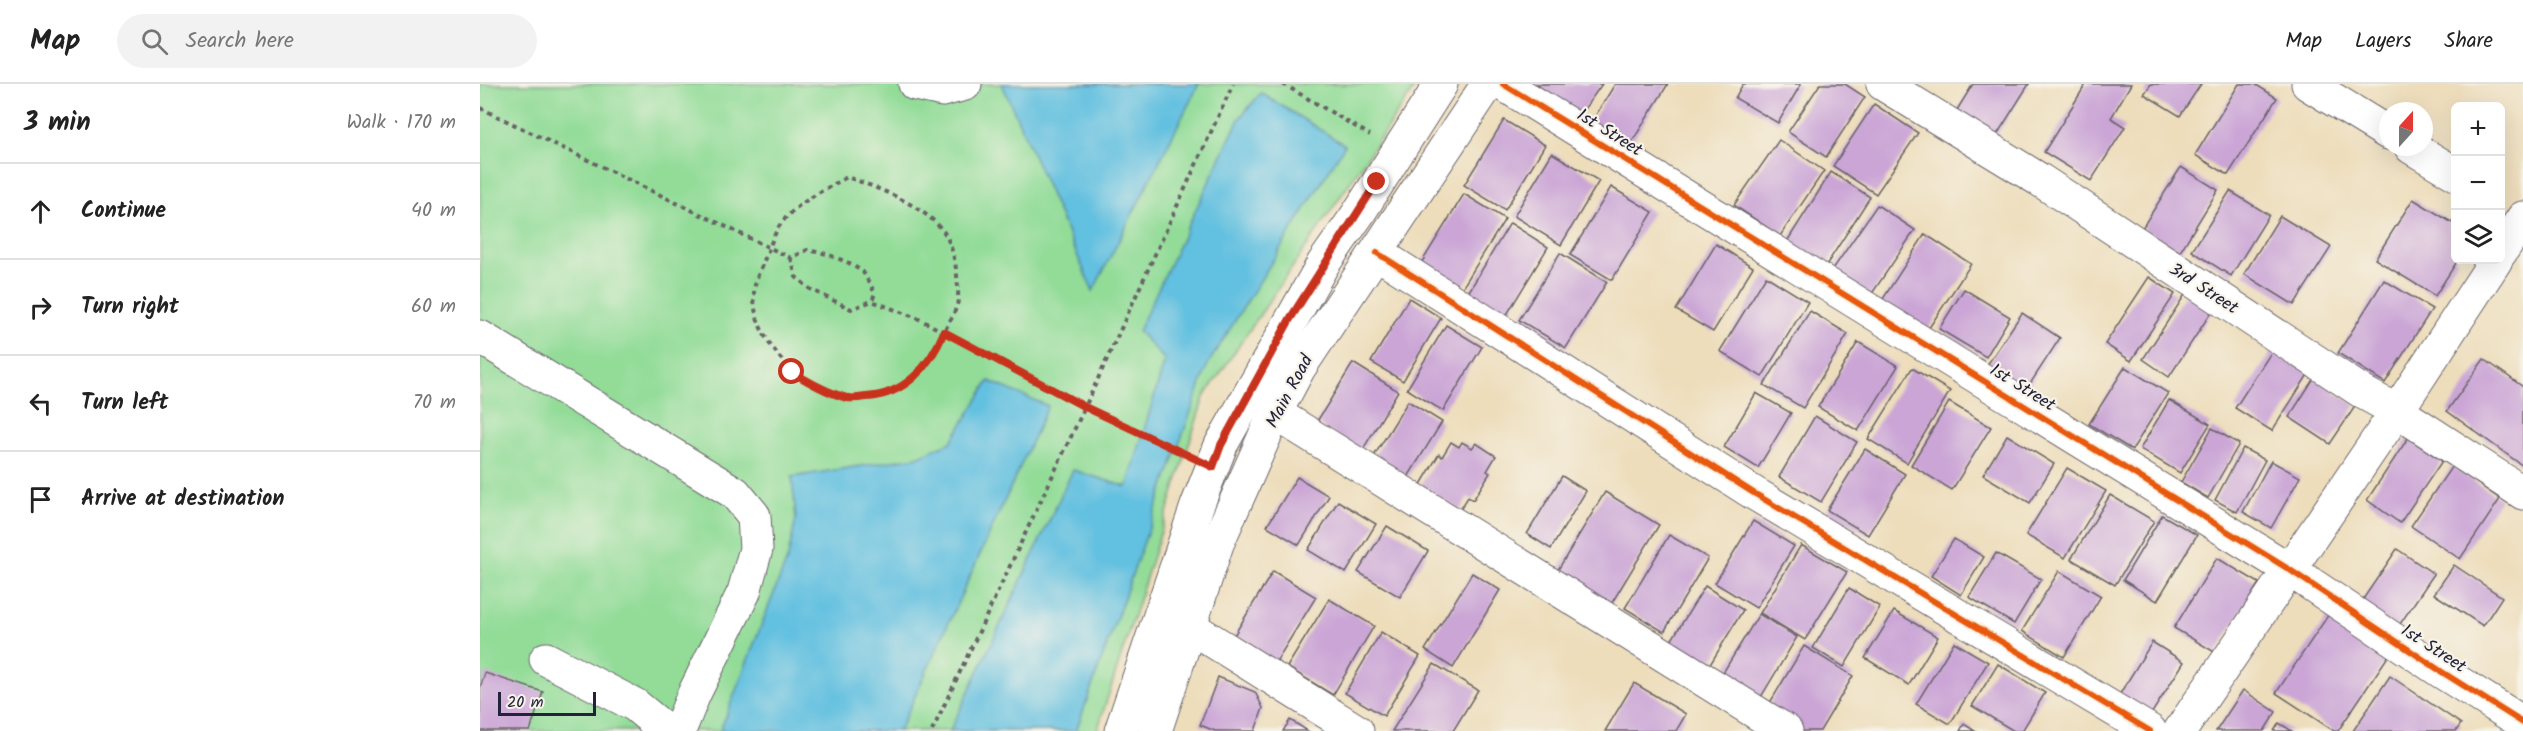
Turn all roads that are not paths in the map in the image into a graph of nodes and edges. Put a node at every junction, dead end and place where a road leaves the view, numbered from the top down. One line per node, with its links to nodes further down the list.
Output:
1 (915, 84): 2 (street)
2 (965, 84)
3 (1441, 84): 26 (street)
4 (1488, 84): 14 (street, Main Road)
5 (1503, 84): 20 (street, 1st Street)
6 (1883, 84): 17 (street, 3rd Street)
7 (2308, 84): 8 (street)
8 (2379, 127)
9 (2426, 156): 10 (street)
10 (2451, 171)
11 (2505, 205): 12 (street)
12 (2523, 217): 13 (street)
13 (2505, 245)
14 (1377, 253): 18 (street, Main Road); 30 (street)
15 (2493, 264): 17 (street)
16 (480, 337): 25 (street)
17 (2397, 411): 19 (street, 3rd Street); 20 (street)
18 (1275, 413): 21 (street, Main Road); 29 (street)
19 (2523, 493)
20 (2290, 570): 23 (street, 1st Street); 31 (street)
21 (1189, 626): 27 (street, Main Road); 28 (street)
22 (546, 659): 24 (street)
23 (2523, 723)
24 (657, 731)
25 (679, 731)
26 (1121, 731)
27 (1155, 731)
28 (1356, 731)
29 (1786, 731)
30 (2150, 731)
31 (2180, 731)

